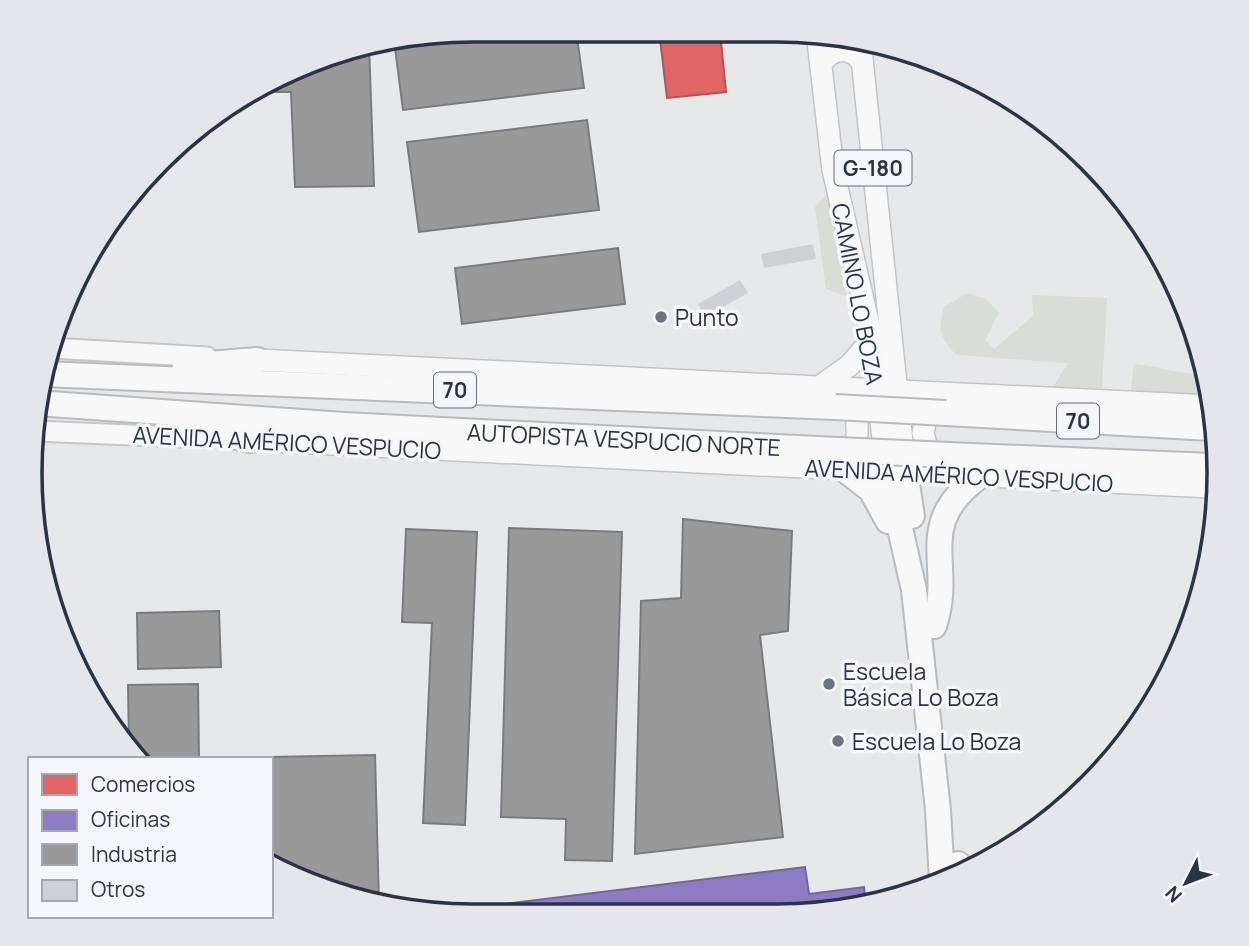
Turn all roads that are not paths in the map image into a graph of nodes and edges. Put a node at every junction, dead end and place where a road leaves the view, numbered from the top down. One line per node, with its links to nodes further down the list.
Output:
1 (818, 45): 4 (main road, CAMINO LO BOZA / G-180)
2 (861, 50): 3 (main road, CAMINO LO BOZA / G-180)
3 (862, 62): 4 (main road); 11 (main road, CAMINO LO BOZA / G-180)
4 (821, 64): 5 (main road, CAMINO LO BOZA / G-180)
5 (872, 339): 10 (main road); 11 (main road, CAMINO LO BOZA / G-180)
6 (61, 349): 7 (main road)
7 (257, 360): 9 (highway); 10 (main road)
8 (54, 374): 9 (highway, AUTOPISTA VESPUCIO NORTE / 70)
9 (74, 375): 13 (highway, AUTOPISTA VESPUCIO NORTE / 70)
10 (819, 387): 13 (main road)
11 (888, 390): 12 (main road); 13 (main road); 23 (main road, CAMINO LO BOZA / G-180)
12 (932, 392): 16 (main road); 21 (main road)
13 (839, 398): 17 (highway, AUTOPISTA VESPUCIO NORTE / 70, bridge); 20 (main road)
14 (48, 403): 15 (highway, AUTOPISTA VESPUCIO NORTE / 70)
15 (87, 405): 19 (highway); 20 (highway, AUTOPISTA VESPUCIO NORTE / 70)
16 (1201, 406)
17 (1204, 428)
18 (44, 431): 19 (main road, AVENIDA AMÉRICO VESPUCIO)
19 (251, 440): 20 (main road, AVENIDA AMÉRICO VESPUCIO)
20 (841, 460): 21 (highway, AUTOPISTA VESPUCIO NORTE / 70, bridge); 23 (main road, AVENIDA AMÉRICO VESPUCIO); 26 (highway)
21 (942, 465): 22 (highway, AUTOPISTA VESPUCIO NORTE / 70); 23 (main road, AVENIDA AMÉRICO VESPUCIO); 24 (main road, AVENIDA AMÉRICO VESPUCIO)
22 (1207, 466)
23 (896, 472): 26 (highway, G-180); 27 (highway, G-180)
24 (980, 476): 25 (main road, AVENIDA AMÉRICO VESPUCIO); 27 (highway)
25 (1207, 487)
26 (908, 561): 28 (highway, G-180)
27 (934, 626): 29 (highway, G-180)
28 (952, 866)
29 (952, 866)

